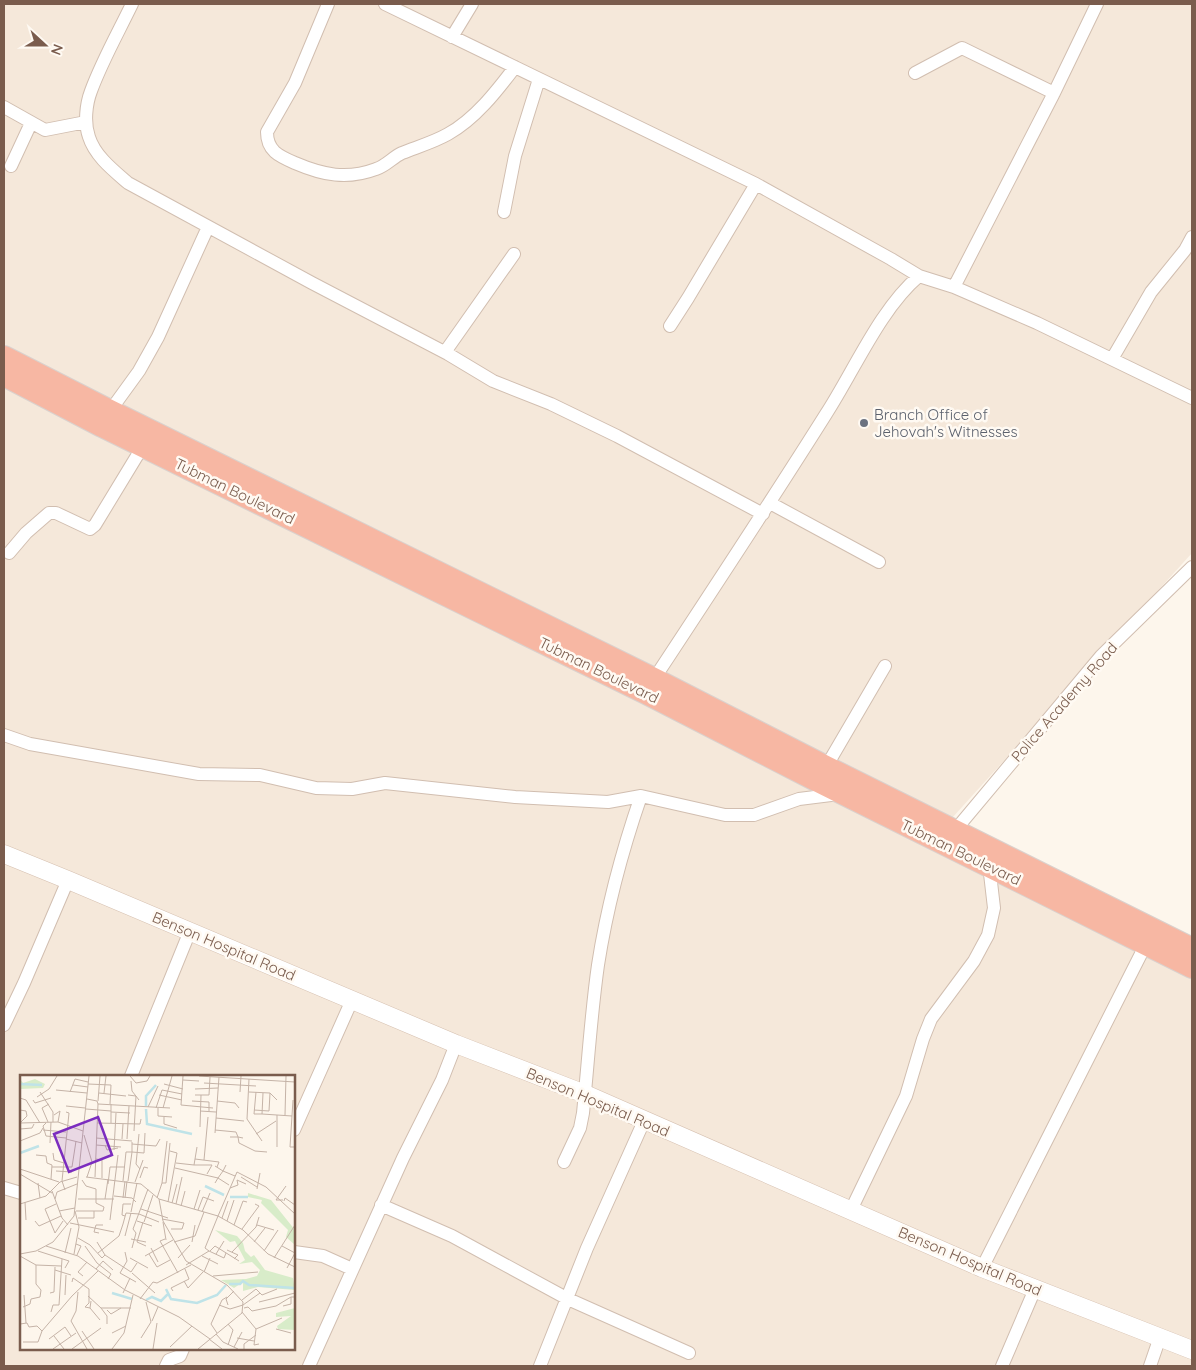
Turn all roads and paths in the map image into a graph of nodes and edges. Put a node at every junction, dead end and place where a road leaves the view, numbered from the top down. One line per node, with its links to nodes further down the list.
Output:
1 (132, 4): 12 (street)
2 (328, 4): 7 (street)
3 (385, 4): 6 (street)
4 (472, 4): 6 (street)
5 (1096, 4): 10 (street)
6 (452, 37): 7 (street)
7 (515, 67): 9 (street)
8 (915, 73): 10 (street)
9 (539, 79): 15 (street); 16 (street)
10 (1054, 93): 21 (street)
11 (4, 107): 13 (street)
12 (86, 122): 13 (street); 17 (street)
13 (31, 123): 14 (street)
14 (11, 166)
15 (756, 184): 20 (street); 22 (street)
16 (504, 212)
17 (208, 227): 23 (street); 28 (street)
18 (1192, 236): 25 (street)
19 (514, 254): 23 (street)
20 (918, 276): 21 (street); 30 (street)
21 (954, 287): 25 (street)
22 (670, 326)
23 (445, 352): 30 (street)
24 (4, 358): 28 (highway, Tubman Boulevard)
25 (1112, 359): 27 (street)
26 (4, 375): 29 (highway, Tubman Boulevard)
27 (1192, 398)
28 (110, 411): 35 (highway, Tubman Boulevard)
29 (143, 446): 31 (street); 38 (highway, Tubman Boulevard)
30 (767, 508): 32 (street); 35 (street)
31 (9, 553)
32 (879, 562)
33 (1192, 567): 40 (street, Police Academy Road)
34 (885, 666): 37 (street)
35 (654, 678): 37 (highway, Tubman Boulevard)
36 (4, 735): 39 (street)
37 (826, 767): 40 (highway, Tubman Boulevard)
38 (843, 794): 39 (street); 40 (highway, Tubman Boulevard)
39 (641, 796): 52 (street)
40 (949, 837): 42 (highway, Tubman Boulevard); 46 (highway, Tubman Boulevard)
41 (4, 854): 43 (street, Benson Hospital Road)
42 (989, 865): 45 (highway, Tubman Boulevard); 59 (street)
43 (68, 880): 44 (street, Benson Hospital Road); 49 (street)
44 (190, 931): 48 (street, Benson Hospital Road); 51 (street)
45 (1146, 944): 47 (highway, Tubman Boulevard); 62 (street)
46 (1192, 949)
47 (1192, 967)
48 (352, 1000): 50 (street, Benson Hospital Road); 54 (street)
49 (4, 1025)
50 (456, 1044): 52 (street, Benson Hospital Road); 58 (street)
51 (131, 1075)
52 (585, 1094): 53 (street, Benson Hospital Road); 55 (street)
53 (644, 1121): 59 (street, Benson Hospital Road); 64 (street)
54 (295, 1128)
55 (564, 1162)
56 (4, 1188): 57 (street)
57 (20, 1193)
58 (381, 1205): 61 (street); 64 (street)
59 (851, 1210): 62 (street, Benson Hospital Road)
60 (295, 1252): 61 (street)
61 (352, 1268): 70 (street)
62 (982, 1268): 63 (street, Benson Hospital Road)
63 (1035, 1289): 65 (street, Benson Hospital Road); 72 (street)
64 (568, 1299): 68 (street); 71 (street)
65 (1160, 1337): 67 (street, Benson Hospital Road); 73 (street)
66 (183, 1350): 69 (street)
67 (1192, 1350)
68 (689, 1353)
69 (166, 1366)
70 (309, 1366)
71 (540, 1366)
72 (1002, 1366)
73 (1150, 1366)

